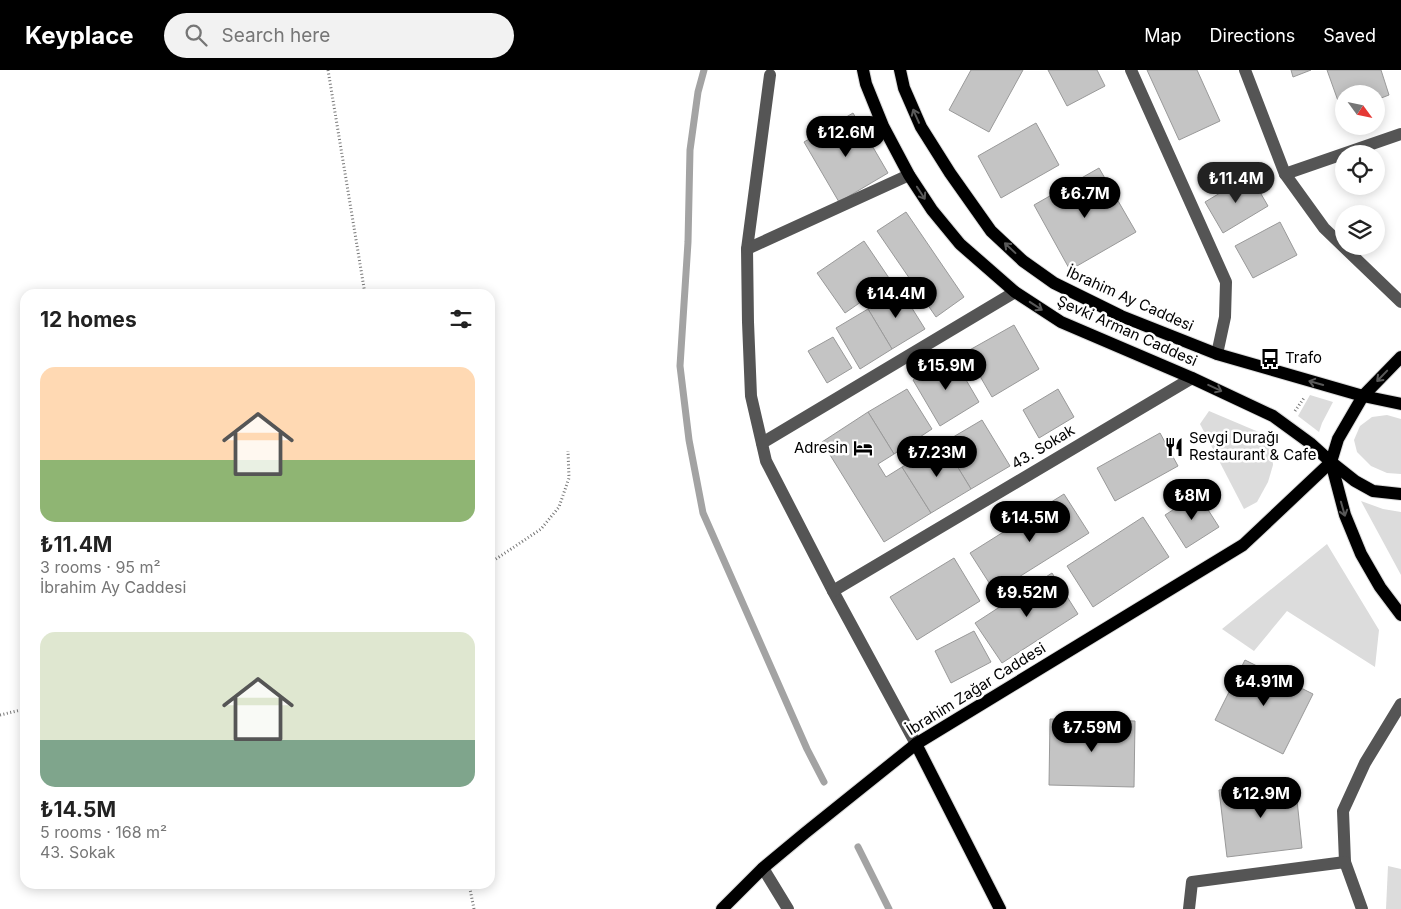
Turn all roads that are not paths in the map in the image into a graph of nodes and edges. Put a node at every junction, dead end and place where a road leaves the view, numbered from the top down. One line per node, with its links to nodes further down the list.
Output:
1 (863, 70): 8 (main road, Şevki Arman Caddesi)
2 (900, 70): 12 (main road, İbrahim Ay Caddesi, one-way to 2)
3 (1131, 70): 12 (street)
4 (1245, 70): 7 (street)
5 (770, 75): 9 (street)
6 (1401, 134): 7 (street)
7 (1284, 174): 11 (street)
8 (909, 175): 9 (street); 10 (main road, Şevki Arman Caddesi, one-way to 10)
9 (747, 250): 17 (street)
10 (1015, 292): 14 (main road, Şevki Arman Caddesi, one-way to 14); 17 (street)
11 (1401, 302)
12 (1217, 354): 15 (main road, İbrahim Ay Caddesi, one-way to 12)
13 (1401, 357): 15 (main road, one-way to 15)
14 (1192, 378): 18 (main road, Şevki Arman Caddesi, one-way to 18); 20 (street, 43. Sokak)
15 (1363, 396): 16 (main road, İbrahim Ay Caddesi); 18 (main road)
16 (1401, 404)
17 (762, 443): 20 (street)
18 (1331, 462): 19 (main road, Şevki Arman Caddesi); 21 (main road, one-way to 21); 23 (main road, İbrahim Zağar Caddesi)
19 (1401, 494)
20 (833, 591): 23 (street)
21 (1401, 615)
22 (1401, 704): 24 (street)
23 (916, 744): 25 (main road, İbrahim Zağar Caddesi); 28 (main road)
24 (1345, 862): 30 (street); 31 (street)
25 (763, 868): 26 (main road, İbrahim Zağar Caddesi); 27 (street)
26 (722, 909)
27 (788, 909)
28 (1000, 909)
29 (1185, 909): 30 (street)
30 (1189, 909)
31 (1362, 909)

